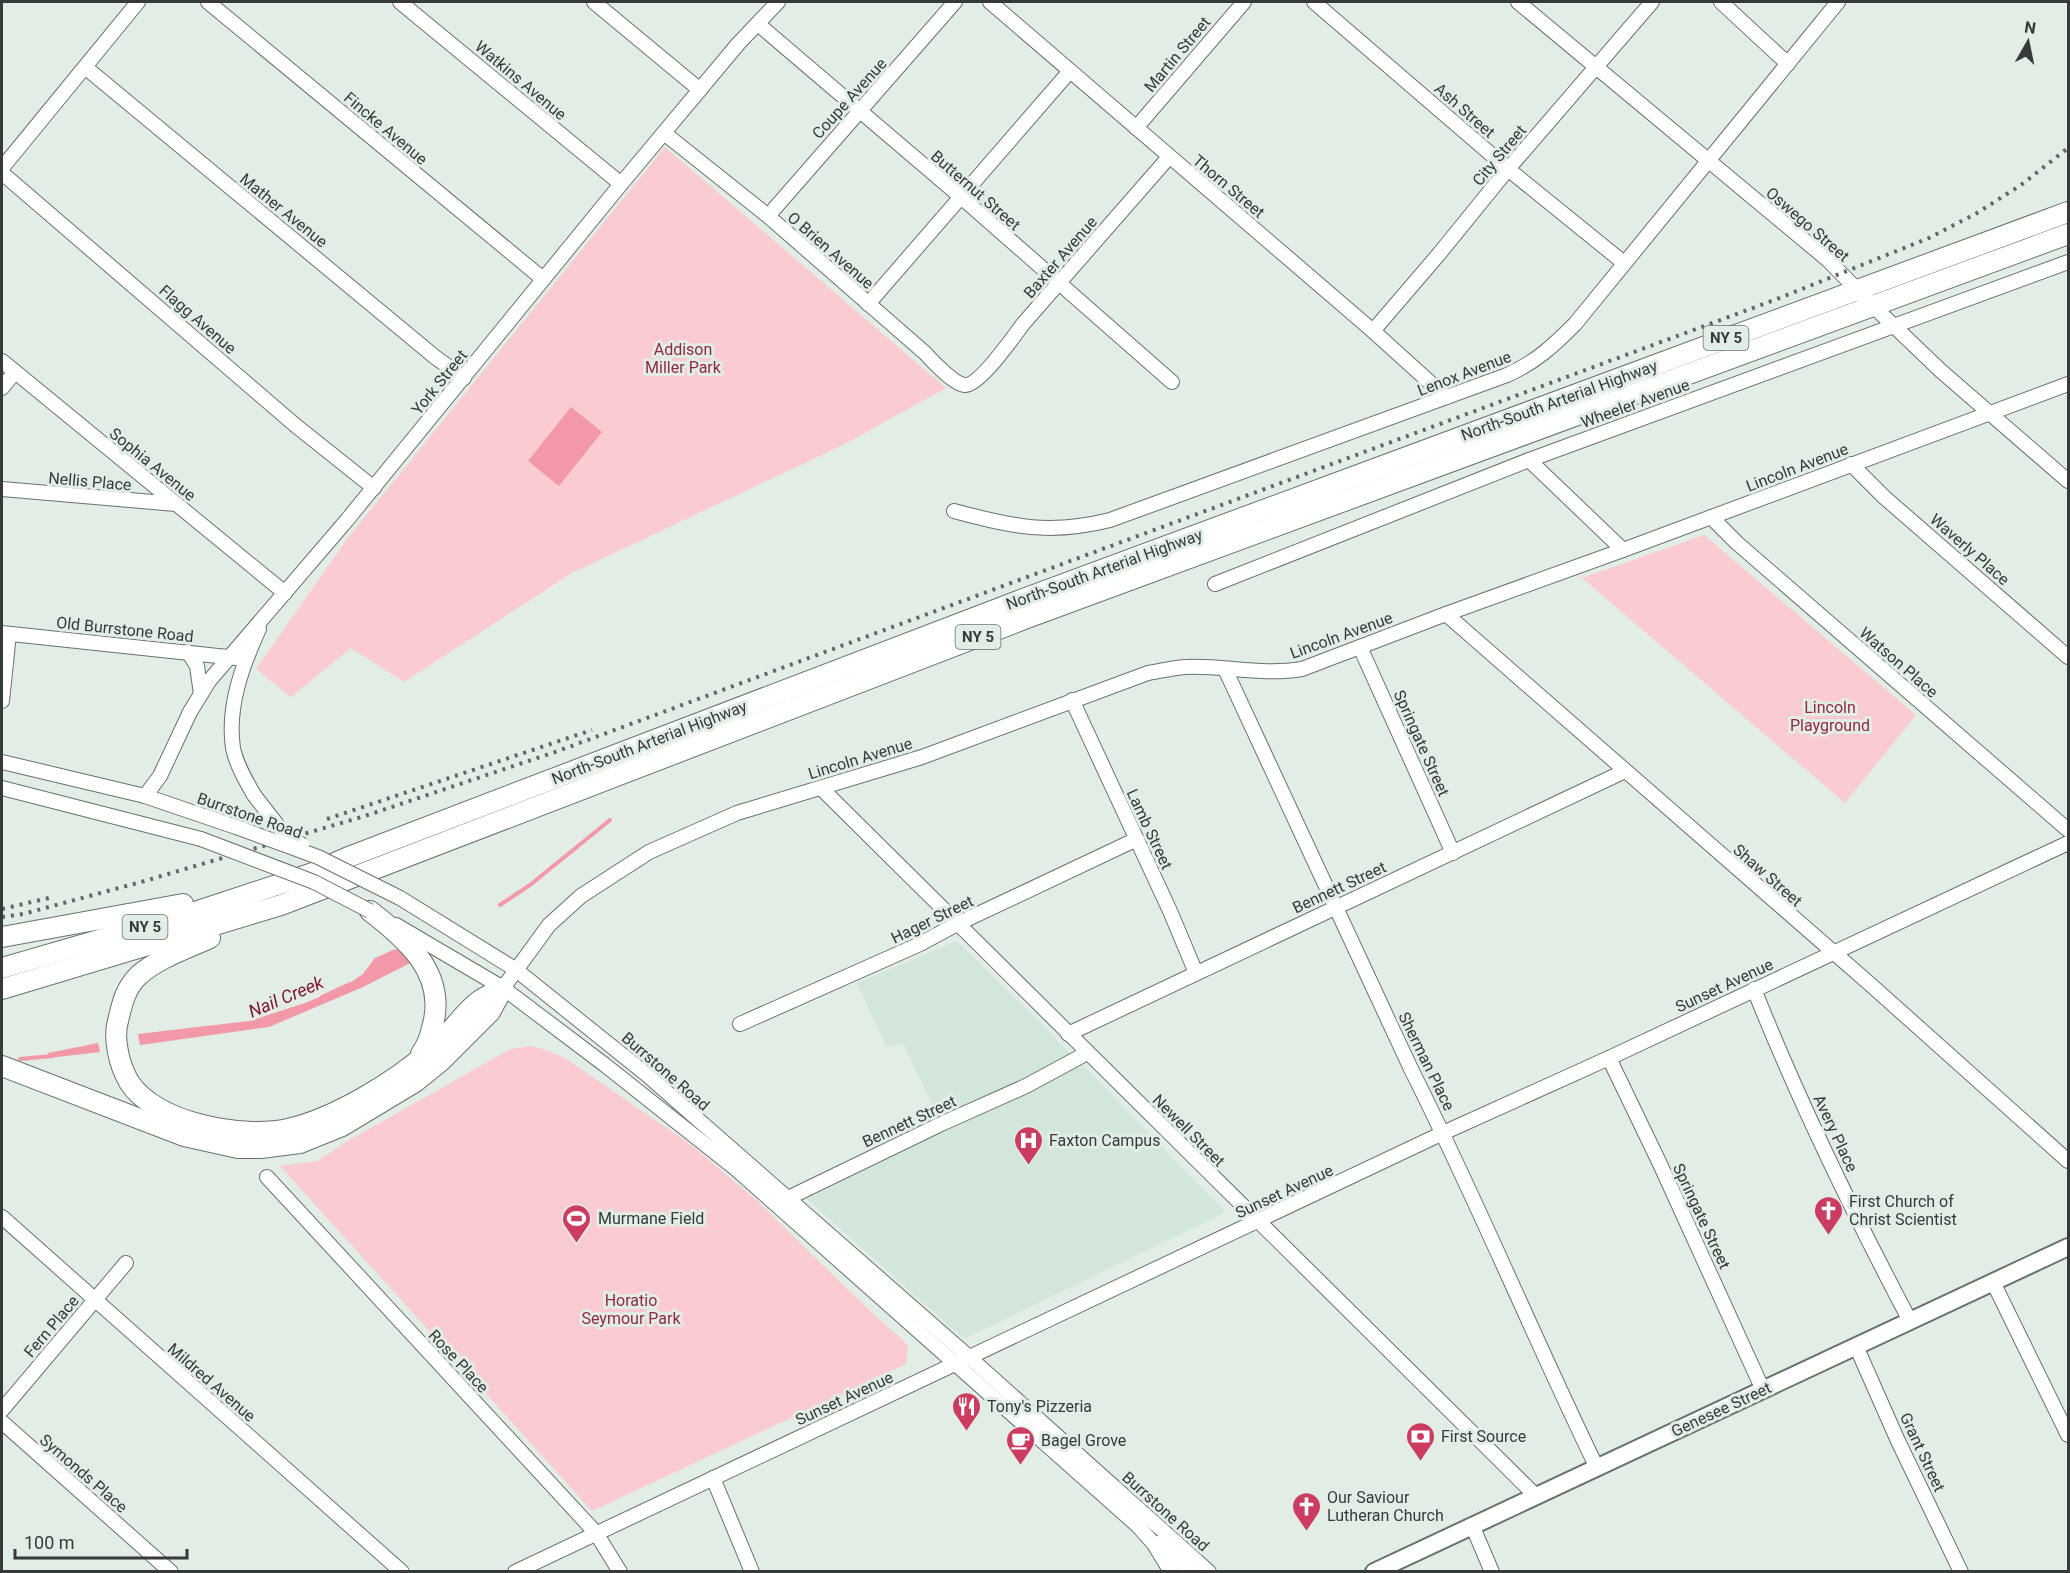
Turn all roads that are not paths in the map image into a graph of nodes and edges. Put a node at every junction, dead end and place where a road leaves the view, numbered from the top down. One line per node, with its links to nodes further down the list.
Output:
1 (138, 2): 16 (street)
2 (208, 2): 35 (street, Fincke Avenue)
3 (400, 2): 28 (street, Watkins Avenue)
4 (594, 2): 19 (street)
5 (778, 2): 14 (street, York Street)
6 (955, 2): 20 (street, Coupe Avenue)
7 (990, 2): 18 (street, Thorn Street)
8 (1244, 2): 21 (street, Martin Street)
9 (1314, 2): 26 (street, Ash Street)
10 (1518, 2): 17 (street, Oswego Street)
11 (1652, 2): 17 (street, City Street)
12 (1721, 2): 15 (street)
13 (1838, 2): 15 (street, Lenox Avenue)
14 (758, 24): 19 (street, York Street); 20 (street, Butternut Street)
15 (1788, 64): 24 (street, Lenox Avenue)
16 (85, 67): 25 (street); 44 (street, Mather Avenue)
17 (1595, 68): 24 (street, Oswego Street); 26 (street, City Street)
18 (1070, 71): 21 (street, Thorn Street); 29 (street)
19 (700, 90): 22 (street, York Street)
20 (860, 112): 29 (street, Butternut Street); 31 (street, Coupe Avenue)
21 (1136, 128): 23 (street, Thorn Street)
22 (664, 133): 28 (street, York Street); 31 (street, O Brien Avenue)
23 (1169, 157): 36 (street, Baxter Avenue); 41 (street, Thorn Street)
24 (1708, 161): 34 (street, Lenox Avenue); 37 (street, Oswego Street)
25 (2, 168)
26 (1508, 169): 34 (street, Ash Street); 41 (street, City Street)
27 (2, 173): 54 (street, Flagg Avenue)
28 (621, 184): 35 (street, York Street)
29 (961, 197): 36 (street, Butternut Street); 38 (street)
30 (2068, 212): 37 (highway, North-South Arterial Highway / NY 5)
31 (768, 216): 38 (street, O Brien Avenue)
32 (2068, 234): 39 (highway, North-South Arterial Highway / NY 5)
33 (2068, 262): 40 (street, Wheeler Avenue)
34 (1624, 263): 49 (street, Lenox Avenue)
35 (543, 279): 44 (street, York Street)
36 (1060, 284): 45 (street, Baxter Avenue); 46 (street, Butternut Street)
37 (1857, 290): 39 (street, Oswego Street); 84 (highway, North-South Arterial Highway / NY 5)
38 (868, 304): 45 (street, O Brien Avenue)
39 (1873, 306): 40 (street, Oswego Street); 85 (highway, North-South Arterial Highway / NY 5)
40 (1893, 326): 50 (street, Oswego Street); 51 (street, Wheeler Avenue)
41 (1373, 331): 49 (street, Thorn Street)
42 (2, 361): 43 (street, Sophia Avenue)
43 (15, 372): 48 (street); 56 (street, Sophia Avenue)
44 (464, 378): 54 (street, York Street)
45 (976, 380)
46 (1172, 382)
47 (2068, 384): 50 (street, Lincoln Avenue)
48 (2, 388)
49 (1446, 397): 57 (street, Lenox Avenue)
50 (1989, 413): 52 (street, Lincoln Avenue); 53 (street, Oswego Street)
51 (1529, 460): 59 (street); 60 (street, Wheeler Avenue)
52 (1851, 464): 58 (street, Lincoln Avenue); 68 (street, Waverly Place)
53 (2068, 481)
54 (374, 488): 61 (street, York Street)
55 (2, 489): 56 (street, Nellis Place)
56 (176, 504): 61 (street, Sophia Avenue)
57 (954, 511)
58 (1711, 517): 59 (street, Lincoln Avenue); 79 (street, Watson Place)
59 (1623, 550): 62 (street, Lincoln Avenue)
60 (1215, 584)
61 (285, 593): 63 (street, York Street)
62 (1446, 614): 65 (street, Lincoln Avenue); 75 (street, Shaw Street)
63 (264, 619): 67 (street, York Street); 69 (street)
64 (5, 633): 66 (street, Old Burrstone Road); 73 (street)
65 (1360, 647): 70 (street, Lincoln Avenue); 82 (street, Springate Street)
66 (188, 652): 67 (street, Old Burrstone Road); 71 (street)
67 (229, 656): 69 (street, Old Burrstone Road); 71 (street, York Street)
68 (2068, 657)
69 (246, 659): 83 (street, bridge)
70 (1225, 669): 72 (street, Lincoln Avenue); 86 (street, Sherman Place)
71 (201, 693): 78 (street, York Street)
72 (1072, 700): 77 (street, Lincoln Avenue); 80 (street, Lamb Street)
73 (2, 701)
74 (2, 762): 78 (street, Burrstone Road)
75 (1625, 771): 82 (street, Bennett Street); 90 (street, Shaw Street)
76 (2, 788): 87 (street, Burrstone Road, bridge)
77 (820, 788): 88 (street, Newell Street); 92 (street, Lincoln Avenue)
78 (145, 796): 83 (street, Burrstone Road, bridge)
79 (2068, 830)
80 (1137, 839): 88 (street, Hager Street); 93 (street, Lamb Street)
81 (2068, 843): 90 (street, Sunset Avenue)
82 (1453, 853): 86 (street, Bennett Street)
83 (318, 857): 92 (street, Burrstone Road, bridge)
84 (288, 882): 89 (highway); 91 (highway, North-South Arterial Highway / NY 5)
85 (281, 905): 94 (highway, North-South Arterial Highway / NY 5); 101 (highway)
86 (1336, 907): 93 (street, Bennett Street); 103 (street, Sherman Place)
87 (370, 911): 95 (street, Burrstone Road); 101 (highway)
88 (957, 924): 97 (street, Hager Street); 98 (street, Newell Street)
89 (2, 937)
90 (1833, 953): 96 (street, Sunset Avenue); 104 (street, Shaw Street)
91 (2, 968)
92 (515, 969): 95 (street, Lincoln Avenue); 106 (street, Burrstone Road)
93 (1196, 973): 98 (street, Bennett Street)
94 (2, 988)
95 (503, 988): 101 (highway); 102 (highway); 106 (street, Burrstone Road)
96 (1754, 989): 100 (street, Sunset Avenue); 113 (street, Avery Place)
97 (740, 1024)
98 (1068, 1034): 99 (street, Newell Street)
99 (1087, 1053): 106 (street, Bennett Street); 108 (street, Newell Street)
100 (1609, 1058): 103 (street, Sunset Avenue); 117 (street, Springate Street)
101 (414, 1063)
102 (2, 1066)
103 (1443, 1133): 108 (street, Sunset Avenue); 121 (street, Sherman Place)
104 (2068, 1161)
105 (267, 1177): 126 (street, Rose Place)
106 (782, 1201): 115 (street, Burrstone Road); 116 (street, Burrstone Road)
107 (2, 1217): 112 (street, Mildred Avenue)
108 (1258, 1221): 115 (street, Sunset Avenue); 123 (street, Newell Street)
109 (2068, 1247): 111 (main road, Genesee Street)
110 (126, 1263): 112 (street, Fern Place)
111 (1993, 1282): 113 (main road, Genesee Street); 120 (street)
112 (94, 1300): 118 (street, Fern Place); 128 (street, Mildred Avenue)
113 (1910, 1321): 114 (main road, Genesee Street)
114 (1856, 1346): 117 (main road, Genesee Street); 137 (street, Grant Street)
115 (969, 1357): 116 (street, Sunset Avenue); 134 (street, Burrstone Road)
116 (956, 1363): 122 (street, Sunset Avenue); 124 (street, Burrstone Road)
117 (1763, 1390): 121 (main road, Genesee Street)
118 (2, 1410)
119 (2, 1422): 127 (street, Symonds Place)
120 (2068, 1435)
121 (1597, 1468): 123 (main road, Genesee Street)
122 (713, 1478): 126 (street, Sunset Avenue); 131 (street)
123 (1536, 1496): 125 (main road, Genesee Street)
124 (1138, 1526): 132 (street, Burrstone Road); 133 (street)
125 (1472, 1526): 135 (main road, Genesee Street); 136 (street)
126 (596, 1533): 129 (street, Sunset Avenue); 130 (street, Rose Place)
127 (171, 1572)
128 (402, 1572)
129 (515, 1572)
130 (620, 1572)
131 (752, 1572)
132 (1171, 1572)
133 (1191, 1572)
134 (1209, 1572)
135 (1374, 1572)
136 (1492, 1572)
137 (1961, 1572)

